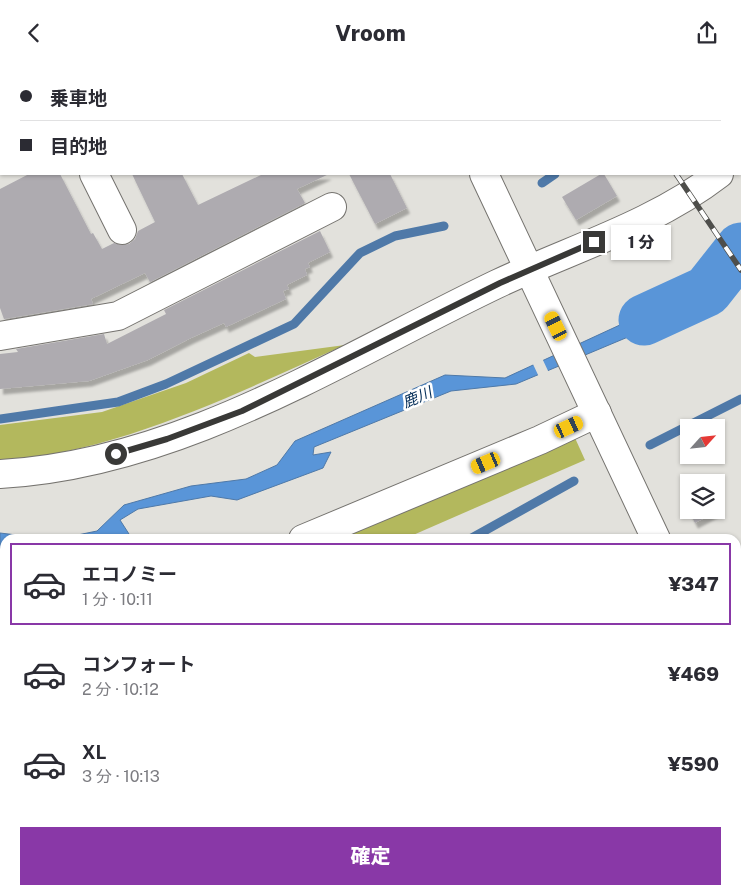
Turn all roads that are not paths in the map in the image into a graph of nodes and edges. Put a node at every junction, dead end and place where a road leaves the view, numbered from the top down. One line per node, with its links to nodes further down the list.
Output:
1 (94, 175): 5 (street)
2 (484, 175): 6 (street)
3 (718, 175): 6 (street)
4 (332, 207): 7 (street)
5 (122, 230)
6 (534, 281): 8 (street); 9 (street)
7 (0, 336)
8 (594, 405): 10 (street); 11 (street)
9 (0, 474)
10 (315, 534)
11 (654, 534)

